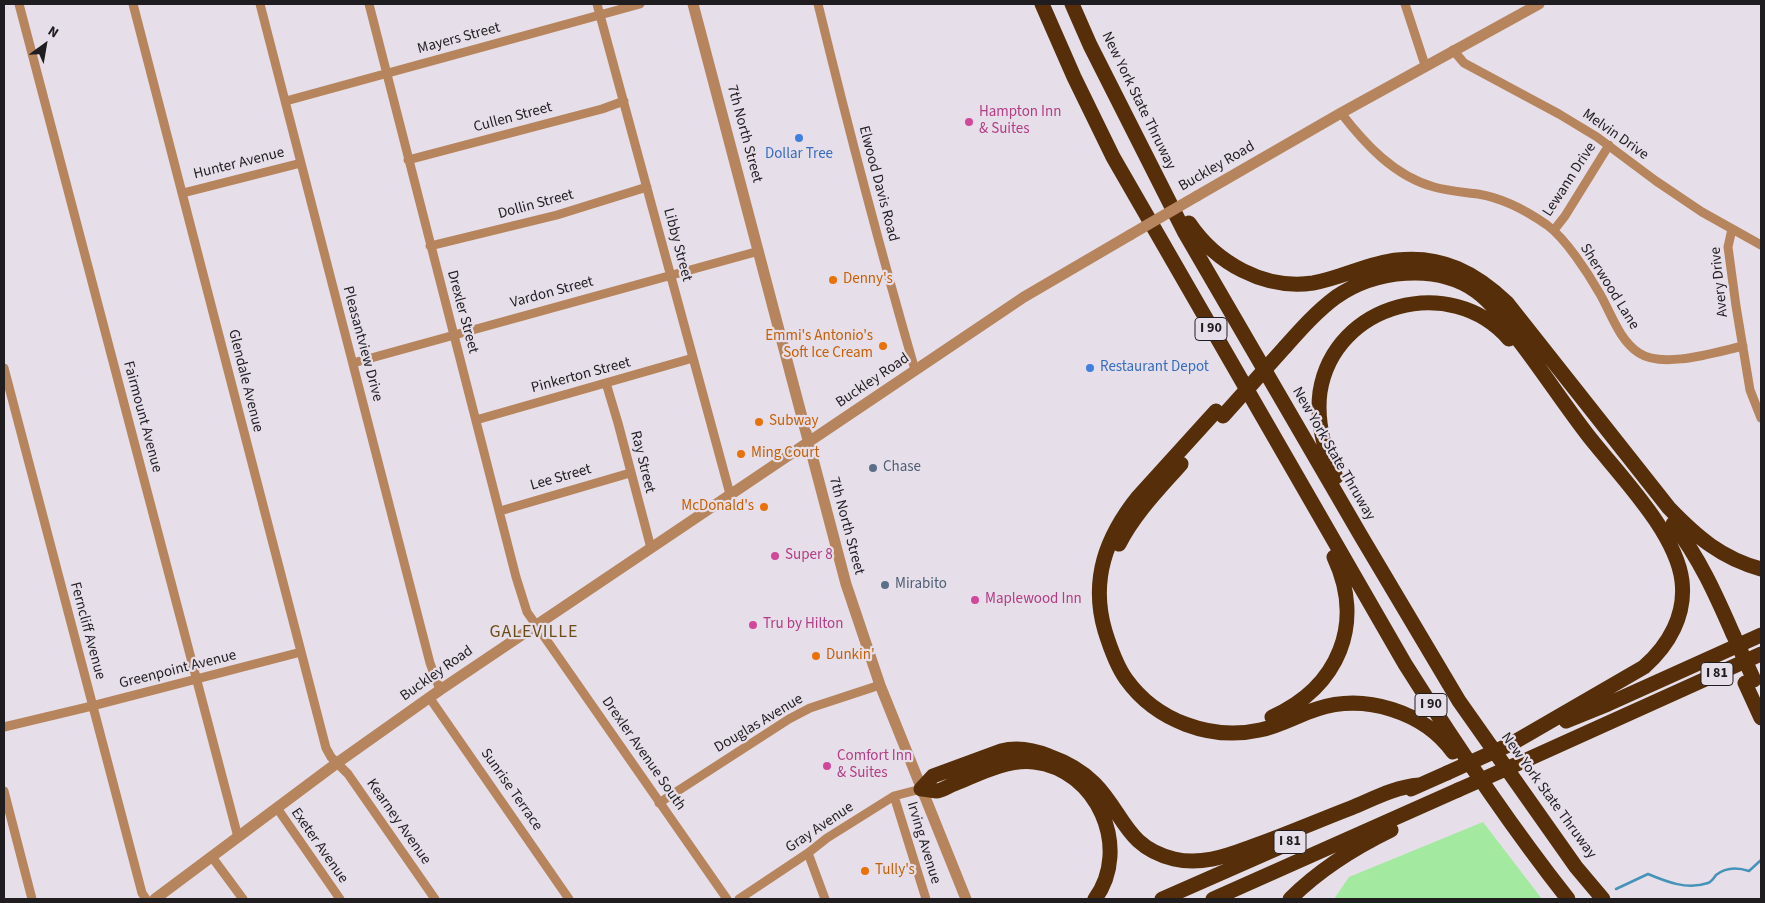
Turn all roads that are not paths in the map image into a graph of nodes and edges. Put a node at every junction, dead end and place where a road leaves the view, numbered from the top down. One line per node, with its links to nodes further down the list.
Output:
1 (19, 4): 61 (street, Fairmount Avenue)
2 (133, 4): 25 (street, Glendale Avenue)
3 (260, 4): 17 (street, Pleasantview Drive)
4 (369, 4): 16 (street, Drexler Street)
5 (597, 4): 13 (street, Libby Street)
6 (640, 4): 13 (street, Mayers Street)
7 (693, 4): 30 (street, 7th North Street)
8 (818, 4): 39 (street, Elwood Davis Road)
9 (1042, 4): 50 (highway, I 90)
10 (1072, 4): 22 (highway, New York State Thruway / I 90)
11 (1405, 4): 15 (street)
12 (1539, 4): 14 (street, Buckley Road)
13 (600, 15): 16 (street, Mayers Street); 18 (street, Libby Street)
14 (1453, 50): 15 (street, Buckley Road); 20 (street, Melvin Drive)
15 (1426, 65): 19 (street, Buckley Road)
16 (386, 73): 17 (street, Mayers Street); 21 (street, Drexler Street)
17 (286, 101): 23 (street, Pleasantview Drive)
18 (624, 101): 21 (street, Cullen Street); 24 (street, Libby Street)
19 (1341, 113): 27 (street, Sherwood Lane); 39 (street, Buckley Road, bridge)
20 (1609, 145): 26 (street, Melvin Drive); 27 (street, Lewann Drive)
21 (408, 160): 29 (street, Drexler Street)
22 (1148, 162): 31 (highway); 52 (highway, New York State Thruway / I 90)
23 (301, 163): 25 (street, Hunter Avenue); 37 (street, Pleasantview Drive)
24 (647, 187): 29 (street, Dollin Street); 32 (street, Libby Street)
25 (182, 192): 58 (street, Glendale Avenue)
26 (1732, 229): 28 (street, Melvin Drive); 35 (street, Avery Drive)
27 (1554, 230): 35 (street, Sherwood Lane)
28 (1761, 245)
29 (430, 246): 33 (street, Drexler Street)
30 (759, 251): 32 (street, Vardon Street); 45 (street, 7th North Street)
31 (1379, 264): 34 (highway); 47 (highway)
32 (671, 275): 33 (street, Vardon Street); 36 (street, Libby Street)
33 (454, 335): 37 (street, Vardon Street); 44 (street, Drexler Street)
34 (1281, 344): 41 (highway); 42 (highway, bridge)
35 (1743, 346): 43 (street, Avery Drive)
36 (694, 358): 40 (street, Pinkerton Street); 49 (street, Libby Street)
37 (353, 363): 64 (street, Pleasantview Drive)
38 (4, 368): 68 (street, Ferncliff Avenue)
39 (915, 370): 45 (street, Buckley Road)
40 (606, 383): 44 (street, Pinkerton Street); 46 (street, Ray Street)
41 (1556, 390): 48 (highway); 52 (highway)
42 (1219, 414): 50 (highway); 81 (highway)
43 (1761, 418)
44 (476, 420): 51 (street, Drexler Street)
45 (808, 442): 49 (street, Buckley Road); 63 (street, 7th North Street)
46 (630, 473): 51 (street, Lee Street); 53 (street, Ray Street)
47 (1641, 473): 54 (highway); 57 (highway)
48 (1628, 484): 57 (highway); 71 (highway)
49 (730, 494): 53 (street, Buckley Road)
50 (1311, 500): 81 (highway, I 90)
51 (500, 510): 55 (street, Drexler Street)
52 (1361, 536): 101 (highway, New York State Thruway / I 90)
53 (650, 548): 55 (street, Buckley Road)
54 (1761, 569)
55 (536, 625): 64 (street, Buckley Road); 78 (street, Drexler Avenue South)
56 (1761, 636): 71 (highway, I 81)
57 (1730, 637): 62 (highway)
58 (301, 652): 61 (street, Greenpoint Avenue); 72 (street, Glendale Avenue)
59 (1761, 654): 65 (highway, I 81)
60 (1761, 664): 65 (highway)
61 (197, 679): 68 (street, Greenpoint Avenue); 80 (street, Fairmount Avenue)
62 (1749, 682): 67 (highway); 69 (highway)
63 (880, 685): 74 (street, 7th North Street); 78 (street, Douglas Avenue)
64 (440, 690): 66 (street, Buckley Road)
65 (1672, 694): 75 (highway, I 81, bridge)
66 (429, 697): 72 (street, Buckley Road); 90 (street, Sunrise Terrace)
67 (1761, 697)
68 (92, 706): 70 (street, Greenpoint Avenue); 85 (street, Ferncliff Avenue)
69 (1761, 718)
70 (4, 727)
71 (1511, 744): 73 (highway, I 81, bridge)
72 (337, 763): 79 (street, Buckley Road); 89 (street, Kearney Avenue)
73 (1419, 785): 74 (highway); 97 (highway, I 81)
74 (921, 788): 77 (street, Gray Avenue); 95 (street, 7th North Street); 96 (highway)
75 (1458, 790): 98 (highway, I 81); 99 (highway)
76 (4, 791): 84 (street)
77 (894, 796): 82 (street, Gray Avenue); 94 (street, Irving Avenue)
78 (660, 804): 91 (street, Drexler Avenue South)
79 (277, 808): 80 (street, Buckley Road); 88 (street, Exeter Avenue)
80 (238, 837): 83 (street, Buckley Road)
81 (1526, 845): 100 (highway, I 90)
82 (808, 853): 92 (street, Gray Avenue); 93 (street)
83 (212, 857): 86 (street, Buckley Road); 87 (street)
84 (32, 899)
85 (146, 899)
86 (155, 899)
87 (243, 899)
88 (340, 899)
89 (435, 899)
90 (569, 899)
91 (727, 899)
92 (739, 899)
93 (825, 899)
94 (926, 899)
95 (966, 899)
96 (1095, 899)
97 (1162, 899)
98 (1213, 899)
99 (1290, 899)
100 (1568, 899)
101 (1603, 899)

